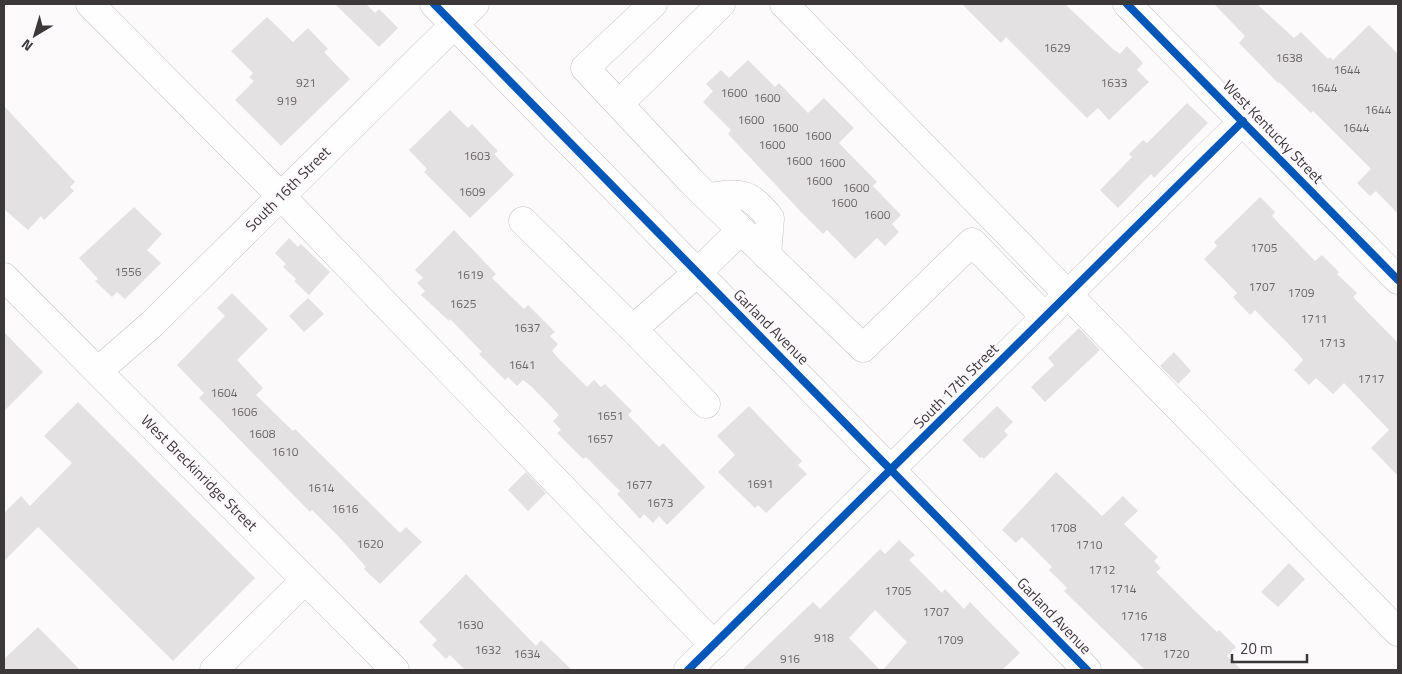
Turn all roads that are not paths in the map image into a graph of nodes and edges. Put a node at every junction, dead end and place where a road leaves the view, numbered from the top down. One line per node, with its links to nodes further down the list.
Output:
1 (90, 4): 11 (street)
2 (434, 4): 8 (street, Garland Avenue)
3 (475, 4): 8 (street, South 16th Street)
4 (653, 4): 9 (street)
5 (721, 4): 9 (street)
6 (784, 4): 19 (street)
7 (1127, 4): 10 (street, West Kentucky Street)
8 (454, 24): 11 (street, South 16th Street); 16 (street, Garland Avenue)
9 (618, 104): 12 (street)
10 (1243, 121): 18 (street, West Kentucky Street); 19 (street, South 17th Street)
11 (281, 196): 22 (street, South 16th Street); 27 (street)
12 (708, 197): 14 (street); 15 (street)
13 (523, 221): 21 (street)
14 (741, 230): 15 (street); 16 (street)
15 (767, 256): 20 (street)
16 (698, 272): 21 (street); 24 (street, Garland Avenue)
17 (4, 276): 22 (street, West Breckinridge Street)
18 (1398, 280)
19 (1068, 294): 20 (street, South 17th Street); 26 (street)
20 (1045, 317): 24 (street, South 17th Street)
21 (633, 329): 23 (street)
22 (98, 371): 25 (street, West Breckinridge Street)
23 (706, 404)
24 (892, 469): 27 (street, South 17th Street); 31 (street, Garland Avenue)
25 (305, 580): 28 (street, West Breckinridge Street); 29 (street)
26 (1398, 632)
27 (714, 644): 30 (street, South 17th Street)
28 (386, 667)
29 (214, 670)
30 (688, 670)
31 (1087, 670)

